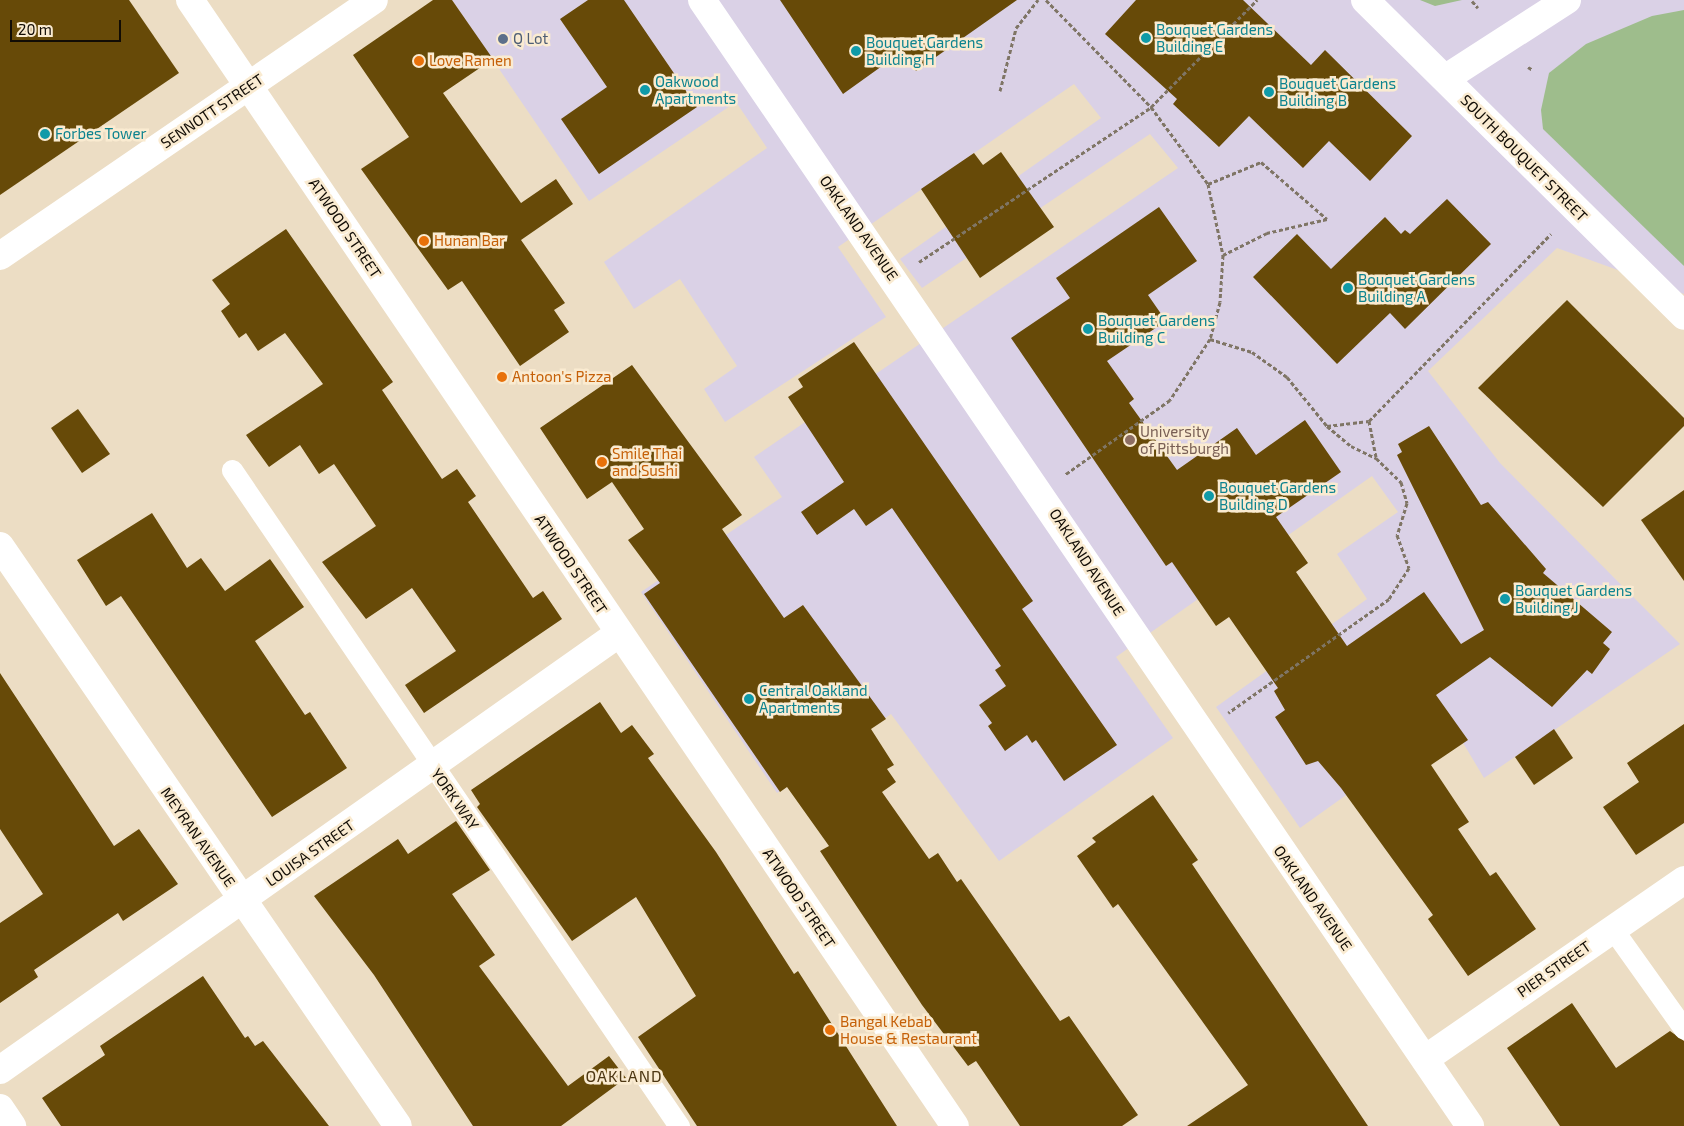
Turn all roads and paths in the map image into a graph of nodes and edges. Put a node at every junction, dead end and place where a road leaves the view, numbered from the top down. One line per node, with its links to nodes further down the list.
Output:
1 (190, 0): 14 (street, ATWOOD STREET)
2 (374, 0): 14 (street, SENNOTT STREET)
3 (702, 0): 28 (street, OAKLAND AVENUE)
4 (1038, 0): 15 (path)
5 (1046, 0): 16 (path)
6 (1257, 0): 16 (path)
7 (1365, 0): 13 (street, SOUTH BOUQUET STREET)
8 (1567, 0): 13 (street)
9 (1472, 1): 10 (path)
10 (1478, 8)
11 (1528, 67): 12 (path)
12 (1533, 70)
13 (1446, 78): 22 (street, SOUTH BOUQUET STREET)
14 (249, 86): 20 (street, SENNOTT STREET); 30 (street, ATWOOD STREET)
15 (1000, 91)
16 (1151, 107): 17 (path); 21 (path)
17 (1208, 184): 19 (path); 19 (path)
18 (1551, 234): 24 (path)
19 (1223, 255): 23 (path)
20 (0, 256)
21 (916, 264)
22 (1684, 316)
23 (1210, 339): 25 (path); 28 (path)
24 (1369, 421): 25 (path); 26 (path)
25 (1327, 426): 26 (path)
26 (1376, 458): 31 (path)
27 (232, 470): 32 (lane, YORK WAY)
28 (1041, 491): 31 (street, OAKLAND AVENUE)
29 (0, 546): 34 (street, MEYRAN AVENUE)
30 (618, 634): 32 (street, LOUISA STREET); 43 (street, ATWOOD STREET)
31 (1199, 732): 37 (street, OAKLAND AVENUE)
32 (433, 767): 34 (street, LOUISA STREET); 42 (lane, YORK WAY)
33 (1684, 880): 35 (street, PIER STREET)
34 (243, 900): 38 (street, LOUISA STREET); 41 (street, MEYRAN AVENUE)
35 (1612, 928): 36 (lane); 37 (street, PIER STREET)
36 (1684, 1028)
37 (1425, 1059): 44 (street, OAKLAND AVENUE)
38 (0, 1070)
39 (0, 1108): 40 (street)
40 (12, 1126)
41 (398, 1126)
42 (679, 1126)
43 (955, 1126)
44 (1470, 1126)

